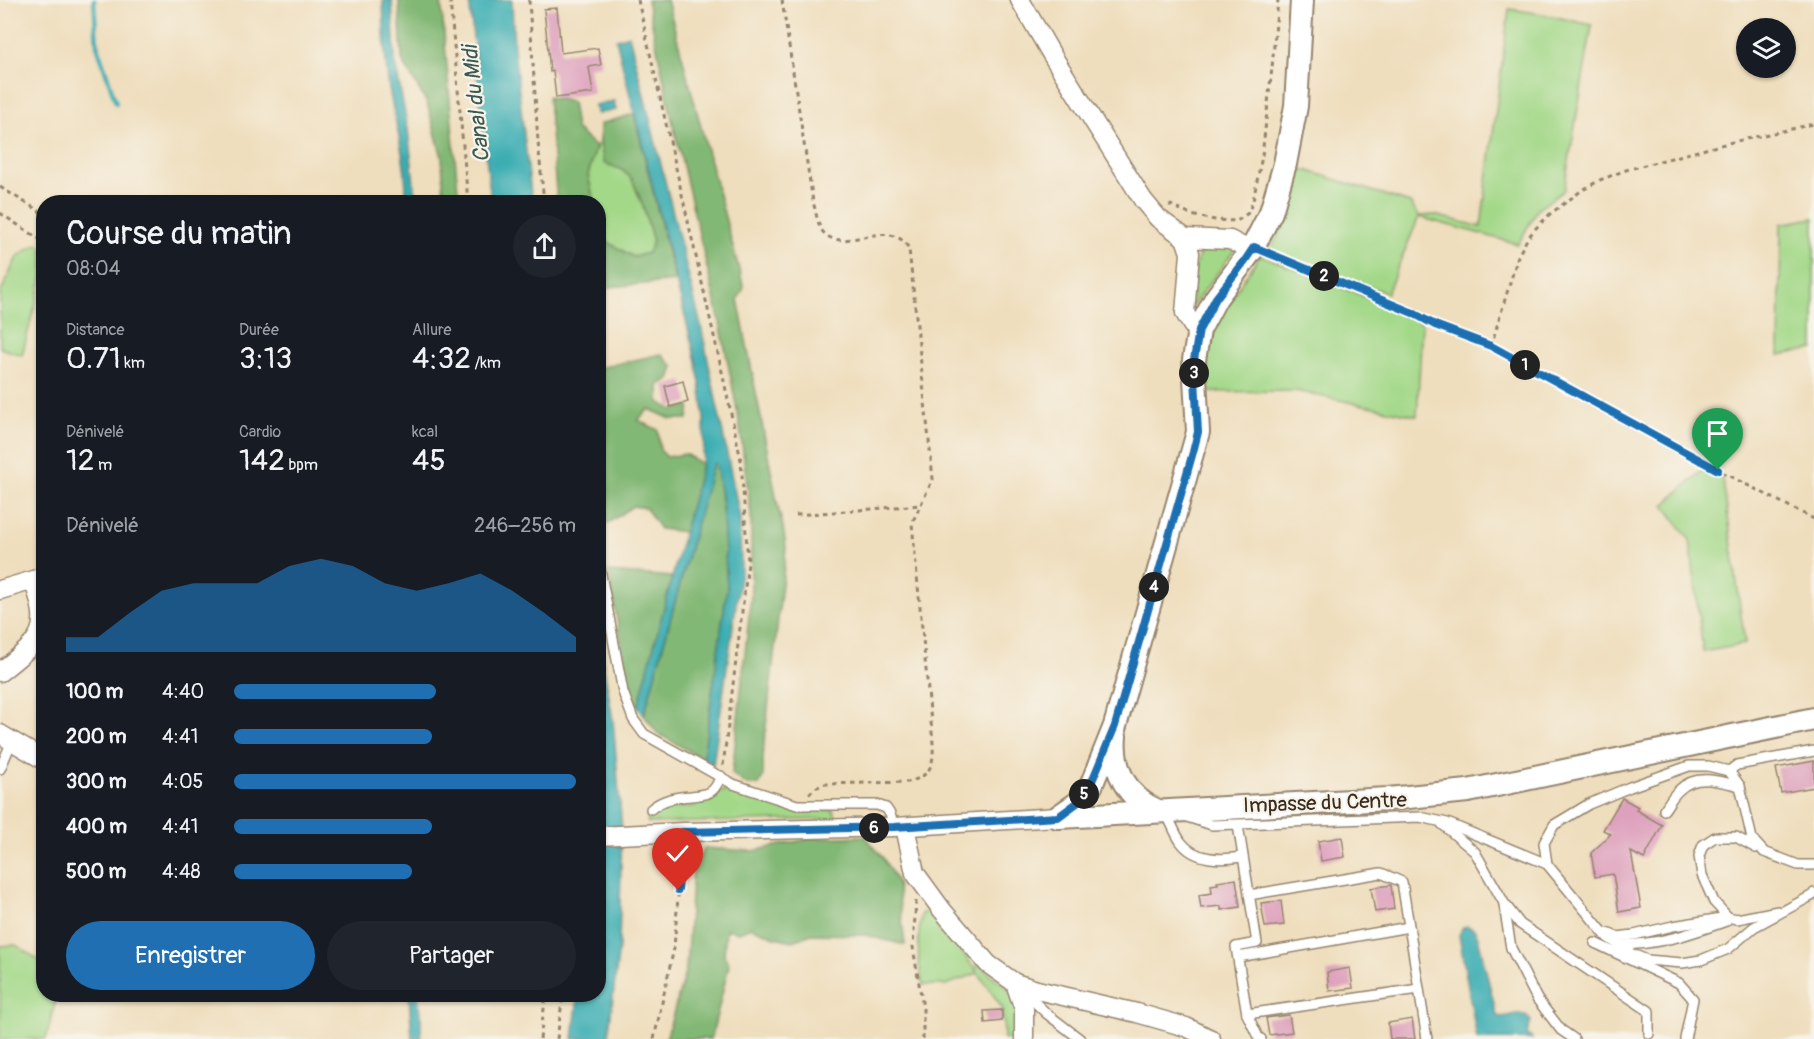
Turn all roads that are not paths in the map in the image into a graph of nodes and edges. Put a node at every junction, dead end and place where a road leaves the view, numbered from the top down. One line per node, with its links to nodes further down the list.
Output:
1 (1020, 0): 3 (street)
2 (1302, 0): 4 (street)
3 (1185, 238): 4 (street); 5 (street)
4 (1252, 249): 5 (street)
5 (1199, 330): 12 (street)
6 (36, 579): 7 (street)
7 (0, 590)
8 (606, 601): 20 (lane)
9 (36, 639): 10 (street)
10 (0, 672)
11 (1814, 719): 23 (street)
12 (1115, 726): 16 (street); 19 (street)
13 (6, 738): 15 (street); 17 (lane)
14 (1814, 751): 18 (lane)
15 (36, 755)
16 (1102, 760): 25 (street); 26 (street)
17 (0, 769)
18 (1729, 771): 21 (lane); 33 (lane)
19 (1121, 775): 23 (street); 25 (street)
20 (721, 776): 22 (lane); 29 (lane)
21 (1740, 786): 24 (lane); 31 (lane)
22 (651, 809)
23 (1162, 810): 25 (street); 28 (lane, Impasse du Centre); 32 (lane)
24 (1664, 810)
25 (1111, 814): 26 (street)
26 (1058, 817): 29 (street)
27 (1438, 821): 28 (lane, Impasse du Centre); 33 (lane, Impasse du Centre); 37 (lane)
28 (1238, 825): 32 (lane)
29 (900, 827): 30 (street); 45 (street)
30 (606, 836)
31 (1764, 852): 34 (lane); 39 (lane)
32 (1242, 857): 36 (lane)
33 (1547, 864): 41 (lane)
34 (1814, 866)
35 (1814, 893): 38 (lane)
36 (1249, 895): 40 (lane); 44 (lane)
37 (1504, 903): 48 (lane); 54 (lane)
38 (1787, 909): 39 (lane); 43 (lane)
39 (1731, 918): 41 (lane); 43 (lane)
40 (1409, 927): 44 (lane); 46 (lane)
41 (1602, 930): 43 (lane)
42 (1595, 943): 55 (lane)
43 (1618, 945)
44 (1238, 957): 47 (lane)
45 (1015, 983): 49 (street); 50 (lane); 51 (street)
46 (1419, 989): 47 (lane); 53 (lane)
47 (1246, 1014): 52 (lane)
48 (1649, 1034)
49 (1024, 1039)
50 (1080, 1039)
51 (1211, 1039)
52 (1261, 1039)
53 (1427, 1039)
54 (1574, 1039)
55 (1685, 1039)

